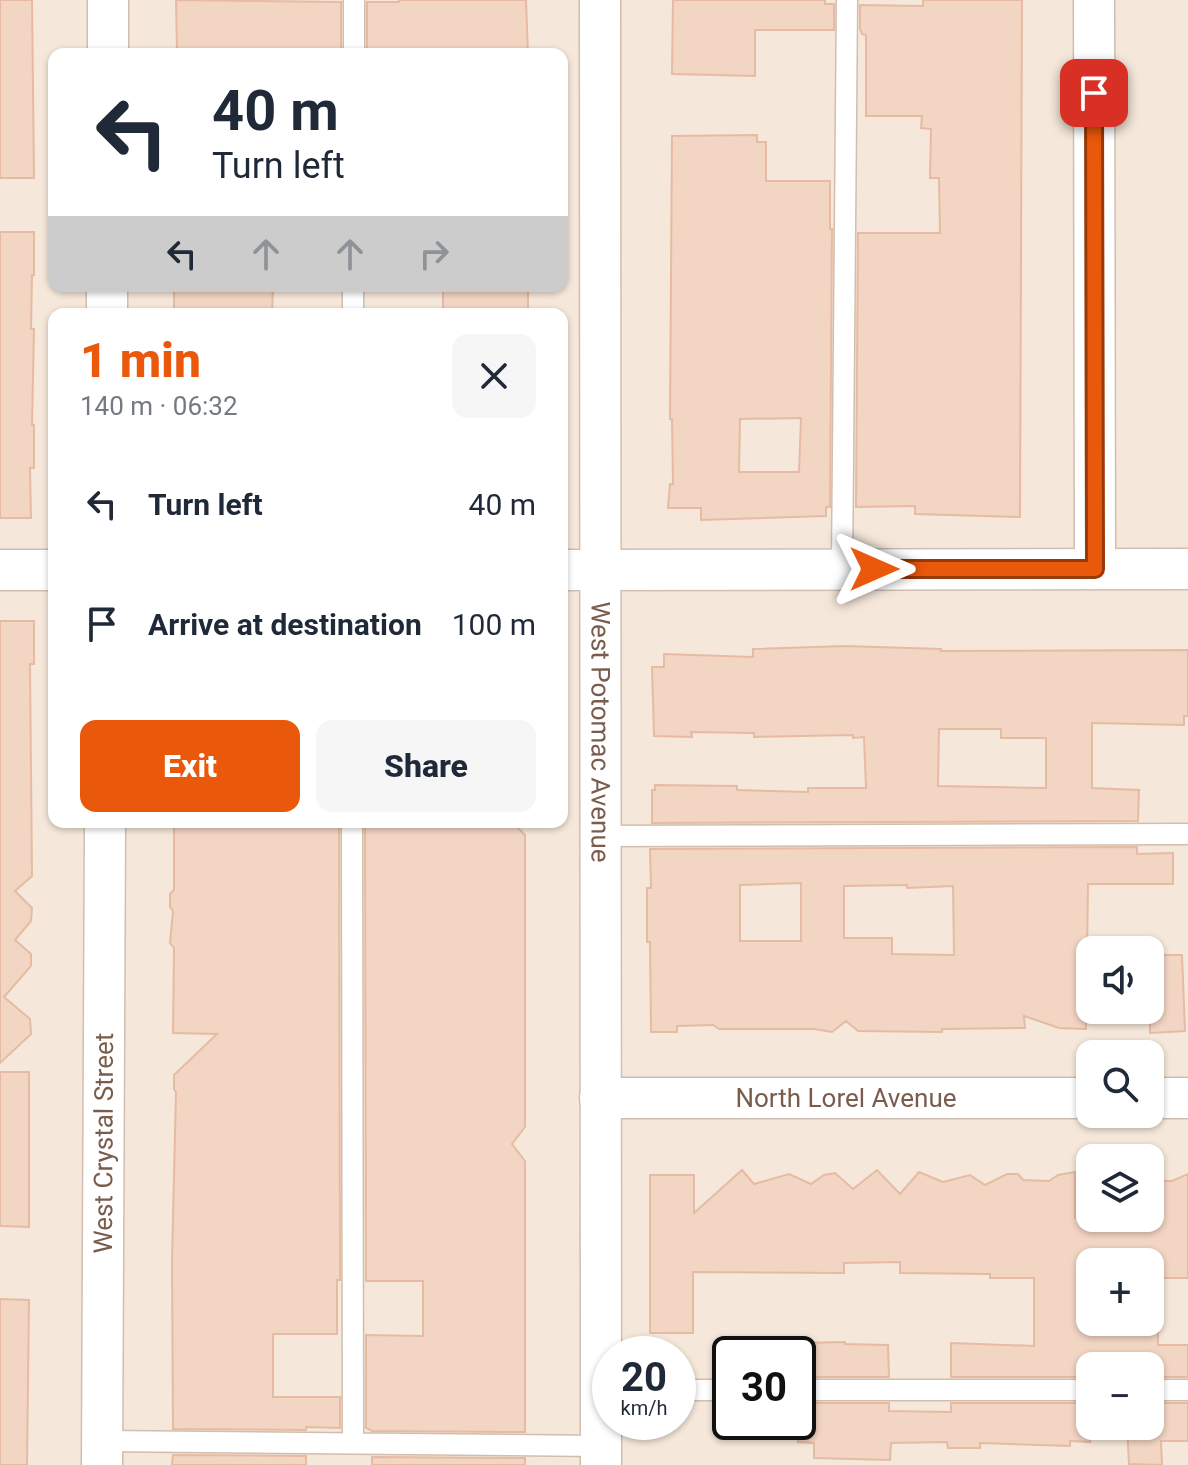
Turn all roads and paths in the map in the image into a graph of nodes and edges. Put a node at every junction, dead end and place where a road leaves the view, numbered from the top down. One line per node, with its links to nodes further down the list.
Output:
1 (108, 0): 6 (street)
2 (354, 0): 7 (lane)
3 (600, 0): 13 (street, West Potomac Avenue)
4 (847, 0): 8 (lane)
5 (1094, 0): 9 (street)
6 (108, 48)
7 (354, 48)
8 (842, 569): 9 (street); 13 (street)
9 (1095, 569): 10 (street)
10 (1188, 569)
11 (0, 570): 12 (street)
12 (48, 570)
13 (581, 570): 17 (street, West Potomac Avenue)
14 (105, 828): 28 (street, West Crystal Street)
15 (352, 828): 27 (lane)
16 (1188, 834): 17 (lane)
17 (601, 836): 18 (street, West Potomac Avenue)
18 (600, 1098): 19 (street, North Lorel Avenue); 22 (street, West Potomac Avenue)
19 (1076, 1098)
20 (1164, 1098): 21 (street)
21 (1188, 1098)
22 (604, 1336)
23 (816, 1390): 24 (lane)
24 (1076, 1390)
25 (1164, 1390): 26 (lane)
26 (1188, 1390)
27 (353, 1443): 28 (lane); 29 (lane)
28 (102, 1453)
29 (601, 1455)

